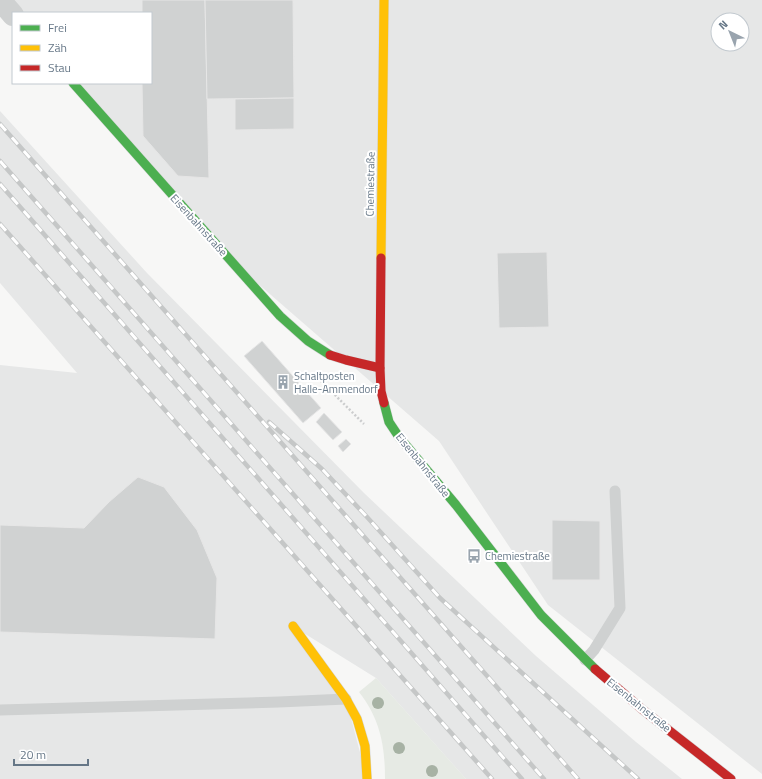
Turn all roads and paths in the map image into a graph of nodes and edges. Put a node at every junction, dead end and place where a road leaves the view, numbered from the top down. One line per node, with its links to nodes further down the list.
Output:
1 (0, 0): 3 (street)
2 (384, 0): 5 (street, Chemiestraße)
3 (12, 14)
4 (74, 84): 5 (street, Eisenbahnstraße)
5 (380, 368): 8 (street, Eisenbahnstraße)
6 (615, 491): 8 (lane)
7 (293, 626): 9 (street)
8 (585, 660): 12 (street, Eisenbahnstraße)
9 (346, 699): 10 (lane); 11 (street)
10 (0, 710)
11 (367, 779)
12 (732, 779)

